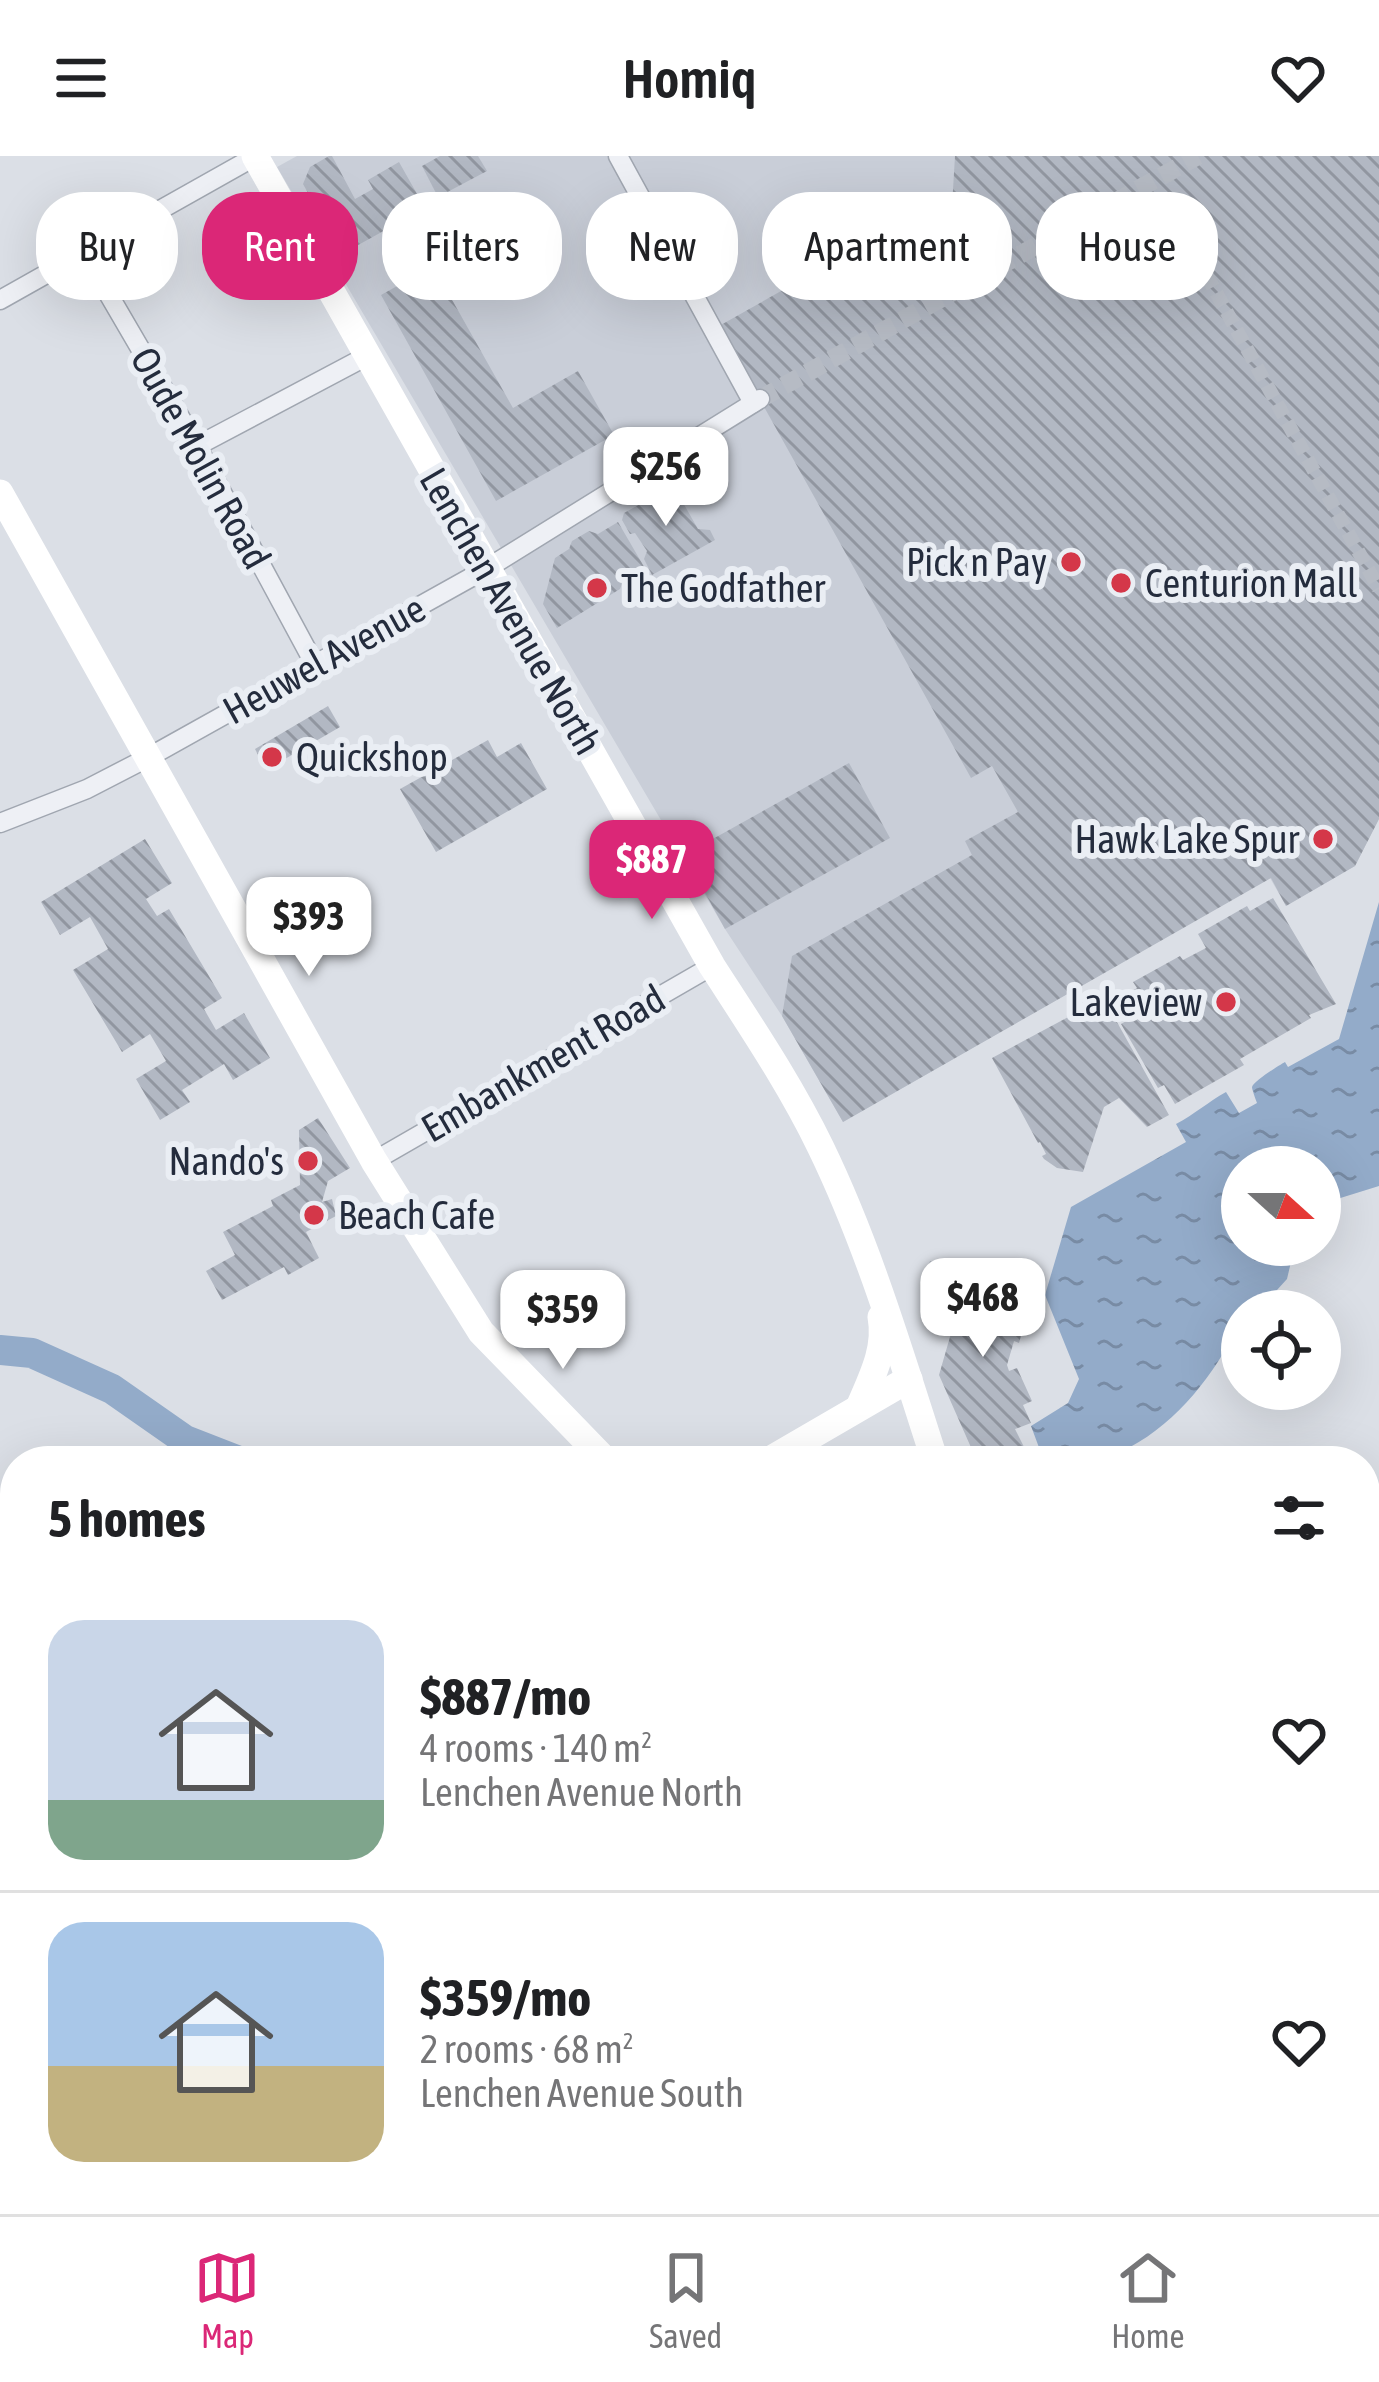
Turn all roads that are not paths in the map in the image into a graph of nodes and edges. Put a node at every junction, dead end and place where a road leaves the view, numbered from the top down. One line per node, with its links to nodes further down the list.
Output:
1 (256, 156): 3 (street); 7 (main road, Lenchen Avenue North)
2 (618, 156): 10 (street, Heuwel Avenue)
3 (178, 201)
4 (36, 281): 5 (street)
5 (0, 300)
6 (112, 300): 8 (street, Oude Molin Road)
7 (367, 356): 8 (street); 10 (main road, Lenchen Avenue North)
8 (197, 446): 11 (street, Oude Molin Road)
9 (0, 493): 12 (main road)
10 (486, 569): 11 (street, Heuwel Avenue); 14 (main road, Lenchen Avenue North)
11 (314, 663): 12 (street, Heuwel Avenue)
12 (149, 757): 13 (street, Heuwel Avenue); 15 (main road)
13 (0, 823)
14 (712, 966): 15 (street, Embankment Road); 16 (main road, Lenchen Avenue North)
15 (374, 1161): 19 (main road)
16 (871, 1273): 17 (main road, Lenchen Avenue North); 18 (main road)
17 (909, 1379): 18 (main road); 21 (main road, Lenchen Avenue North)
18 (860, 1405): 20 (main road)
19 (592, 1446)
20 (793, 1446)
21 (929, 1446)

